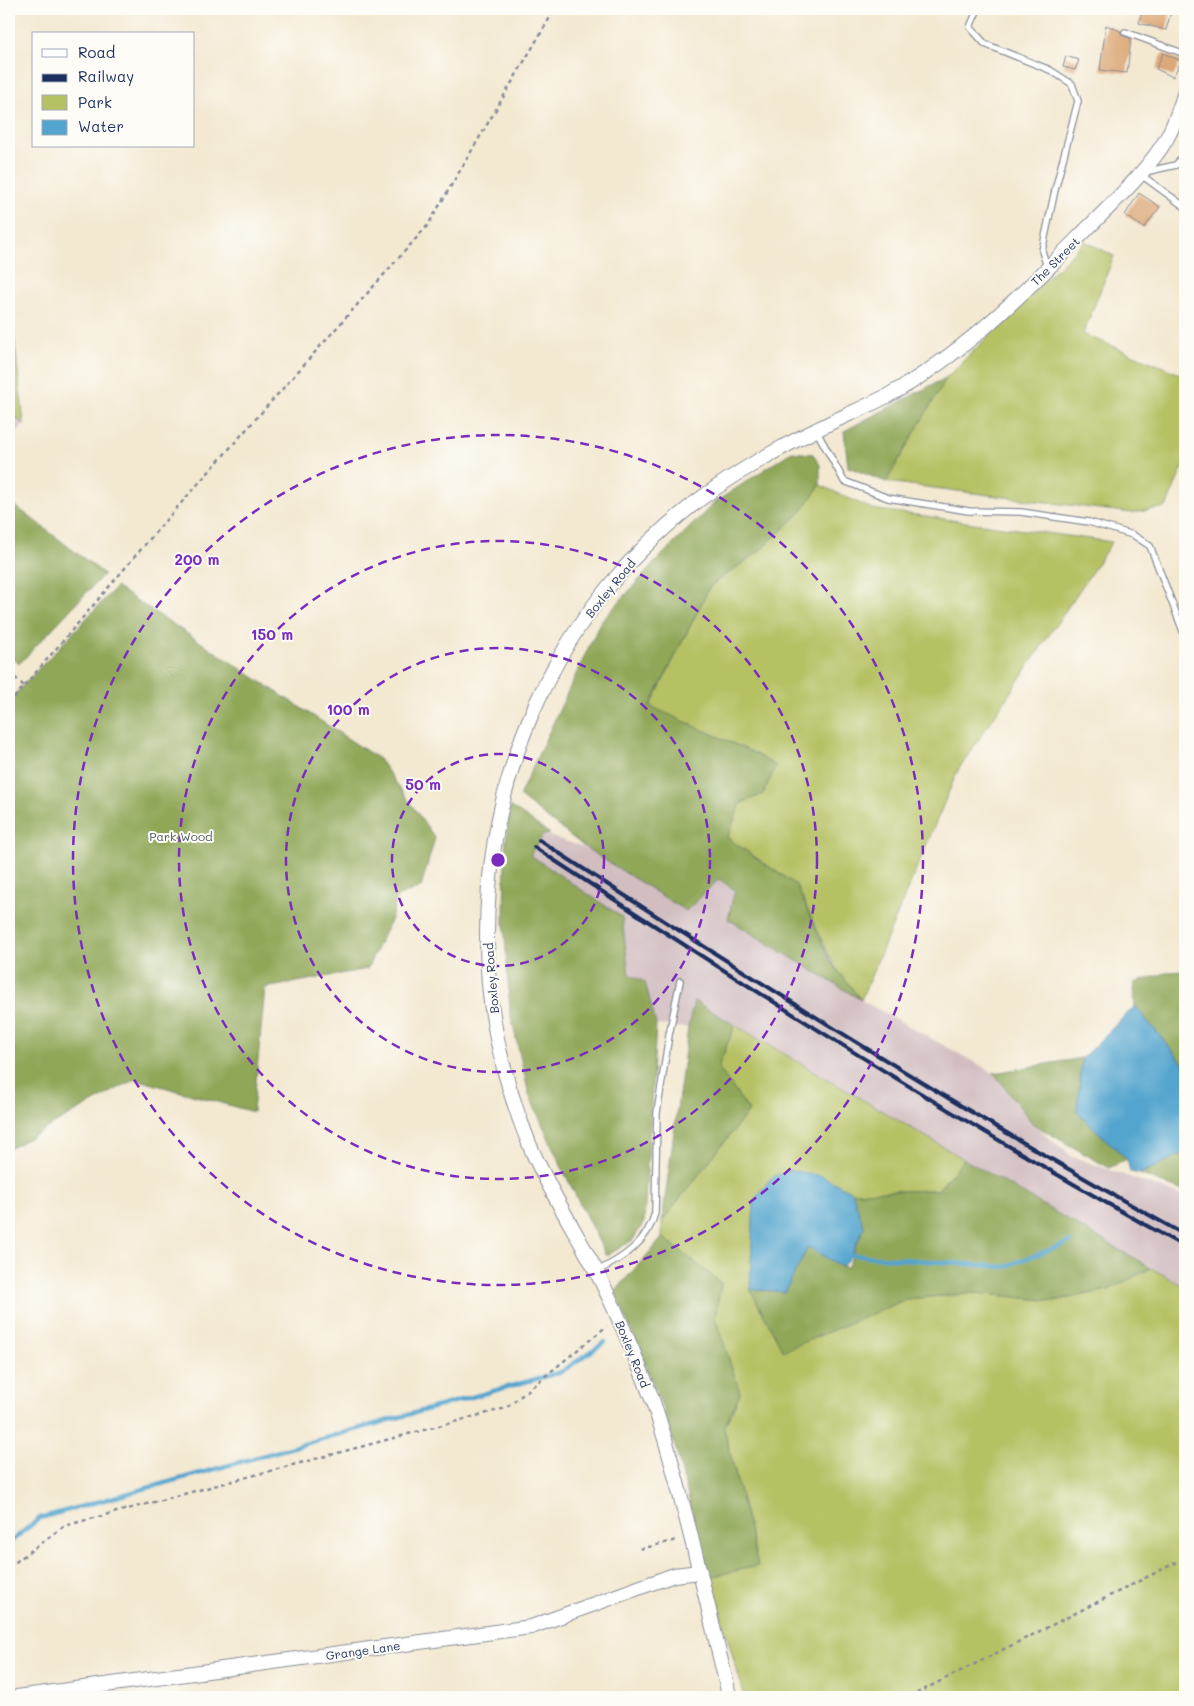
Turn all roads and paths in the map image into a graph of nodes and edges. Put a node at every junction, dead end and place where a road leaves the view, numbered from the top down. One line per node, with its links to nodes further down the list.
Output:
1 (555, 9): 14 (path)
2 (978, 9): 9 (lane)
3 (1124, 32): 4 (lane)
4 (1185, 54)
5 (1185, 95): 7 (street, The Street)
6 (1185, 154): 7 (lane)
7 (1140, 174): 8 (lane); 9 (street, The Street)
8 (1185, 207)
9 (1047, 269): 10 (street, The Street)
10 (888, 396): 11 (street, Boxley Road)
11 (816, 430): 12 (lane); 17 (street, Boxley Road)
12 (1185, 636)
13 (9, 672): 14 (path)
14 (24, 686): 15 (path)
15 (9, 704)
16 (680, 981): 17 (lane)
17 (596, 1271): 18 (street, Boxley Road)
18 (618, 1317): 19 (street, Boxley Road); 22 (path)
19 (691, 1537): 20 (path); 23 (street, Boxley Road)
20 (640, 1549)
21 (1185, 1561): 26 (path)
22 (10, 1565)
23 (700, 1572): 24 (street, Grange Lane); 25 (street, Boxley Road)
24 (18, 1697)
25 (729, 1697)
26 (909, 1697)

